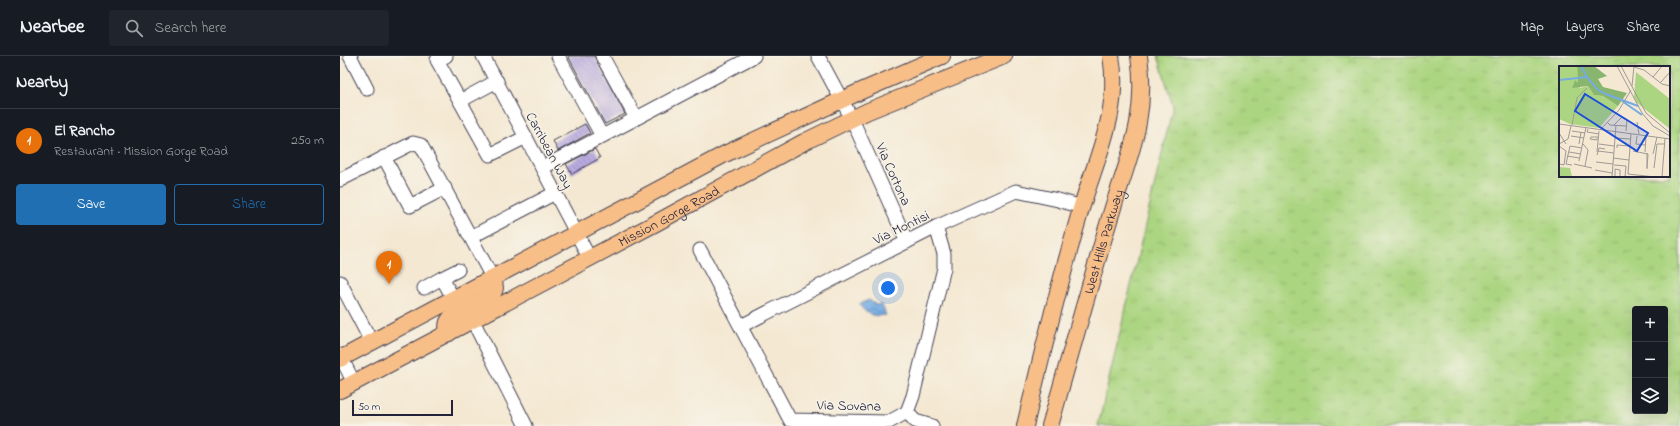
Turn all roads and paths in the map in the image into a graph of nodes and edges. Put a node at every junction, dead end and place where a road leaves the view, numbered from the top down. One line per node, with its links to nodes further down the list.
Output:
1 (350, 56): 13 (street)
2 (446, 56): 15 (street)
3 (483, 56): 12 (street, Carribean Way)
4 (558, 56): 18 (street)
5 (602, 56): 16 (street)
6 (754, 56): 16 (street)
7 (818, 56): 14 (street, Via Cortona)
8 (942, 56): 14 (main road, Mission Gorge Road)
9 (1004, 56): 17 (main road, Mission Gorge Road)
10 (1111, 56): 25 (main road, West Hills Parkway)
11 (1139, 56): 50 (main road, West Hills Parkway)
12 (497, 81): 15 (street); 19 (street, Carribean Way)
13 (367, 89)
14 (842, 100): 17 (street, Via Cortona); 27 (main road, Mission Gorge Road)
15 (460, 101): 19 (street)
16 (636, 118): 18 (street)
17 (852, 119): 29 (street, Via Cortona); 31 (main road, Mission Gorge Road)
18 (602, 136): 21 (street)
19 (526, 137): 21 (street, Carribean Way)
20 (384, 157): 22 (street); 23 (street); 23 (street)
21 (542, 168): 24 (street, Carribean Way)
22 (340, 180)
23 (446, 188): 28 (street)
24 (555, 193): 27 (street, Carribean Way); 28 (street)
25 (1082, 207): 26 (street, Via Montisi); 49 (main road, West Hills Parkway)
26 (936, 228): 29 (street, Via Montisi); 45 (street)
27 (576, 234): 31 (street, Carribean Way); 34 (main road, Mission Gorge Road)
28 (471, 237): 34 (street)
29 (907, 242): 39 (street, Via Montisi)
30 (700, 250): 39 (street, Via Sovana)
31 (590, 258): 38 (main road, Mission Gorge Road)
32 (458, 270): 33 (street)
33 (442, 278): 36 (street); 37 (street)
34 (493, 278): 37 (main road, Mission Gorge Road); 40 (main road)
35 (340, 282): 41 (street)
36 (424, 288)
37 (454, 300): 41 (main road, Mission Gorge Road)
38 (473, 321): 40 (main road, Mission Gorge Road); 47 (street)
39 (741, 326): 46 (street, Via Sovana)
40 (449, 333): 43 (main road, Mission Gorge Road)
41 (372, 343): 42 (main road, Mission Gorge Road)
42 (340, 357): 43 (street)
43 (354, 383): 44 (main road, Mission Gorge Road)
44 (340, 390)
45 (907, 412): 46 (street, Via Sovana); 48 (street)
46 (788, 423)
47 (526, 426)
48 (932, 426)
49 (1025, 426)
50 (1050, 426)

